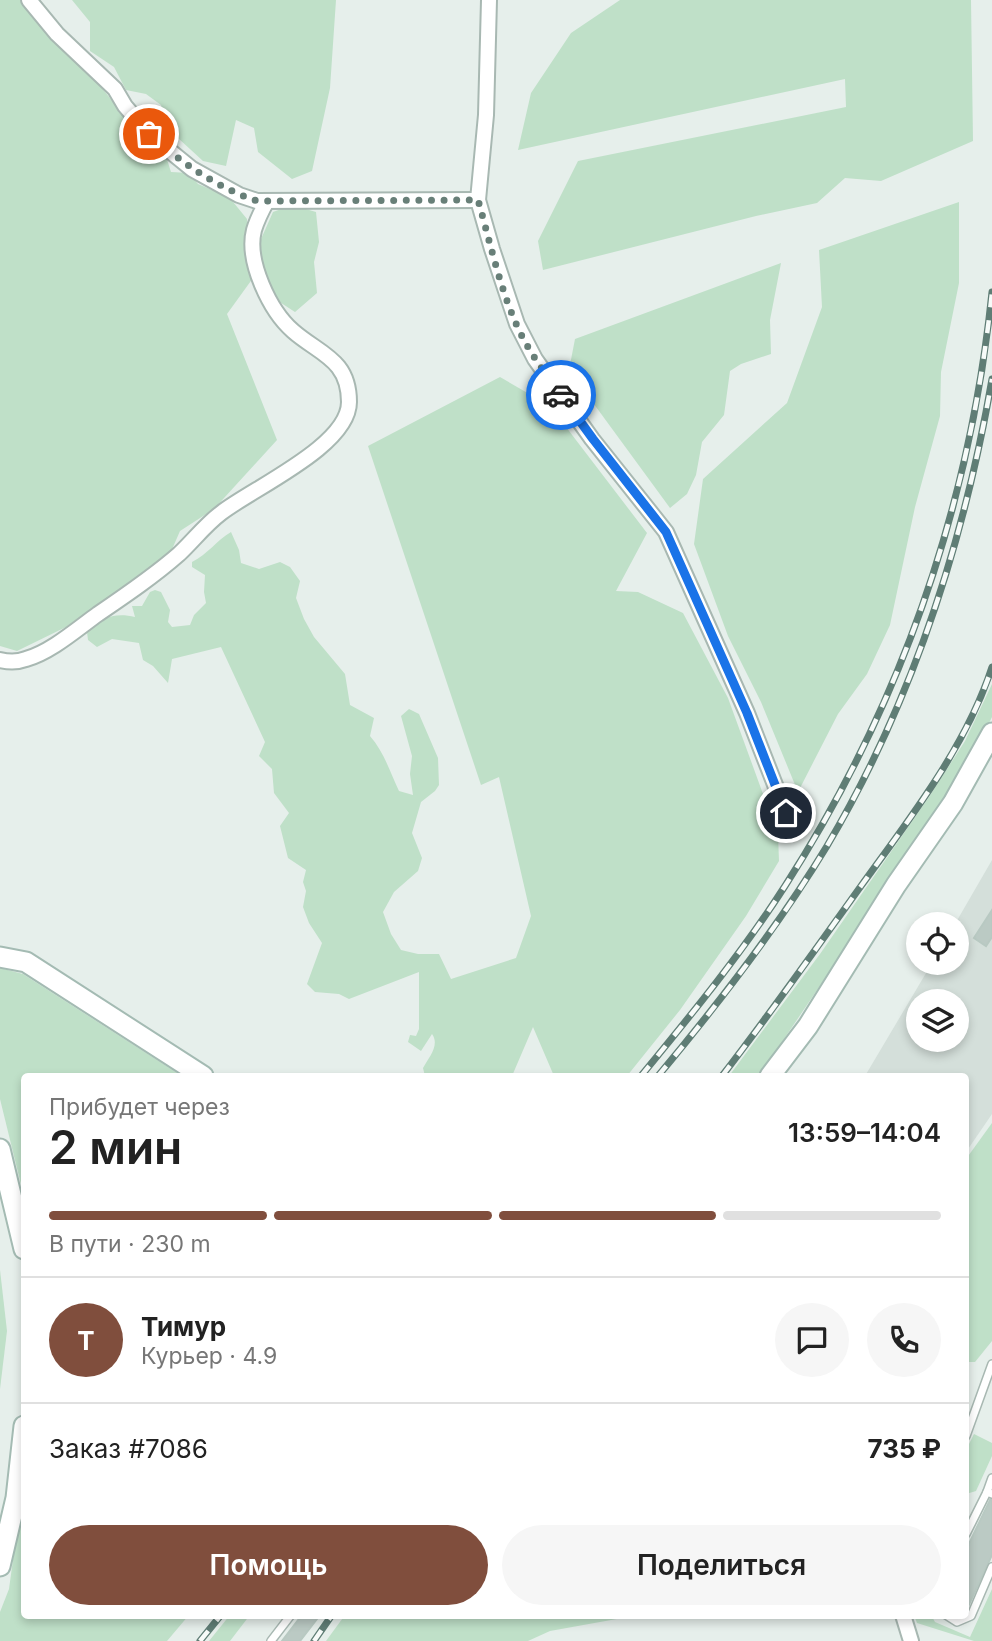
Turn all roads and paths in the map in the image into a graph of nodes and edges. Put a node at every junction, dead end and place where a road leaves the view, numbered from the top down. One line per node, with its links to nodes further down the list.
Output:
1 (29, 0): 4 (street)
2 (489, 0): 3 (street)
3 (478, 200): 4 (street); 7 (street)
4 (267, 201): 5 (street)
5 (0, 660)
6 (992, 733): 12 (street)
7 (786, 813)
8 (0, 951): 10 (street)
9 (0, 957): 10 (street)
10 (26, 962): 11 (street)
11 (198, 1073)
12 (772, 1073)
13 (0, 1149): 14 (street)
14 (21, 1236)
15 (992, 1364): 16 (lane)
16 (969, 1428)
17 (21, 1453): 21 (street)
18 (992, 1478): 19 (lane)
19 (990, 1493): 20 (lane)
20 (969, 1530)
21 (0, 1566)
22 (992, 1567): 23 (lane)
23 (969, 1617)
24 (287, 1619): 26 (lane)
25 (904, 1619): 27 (street)
26 (271, 1641)
27 (911, 1641)

